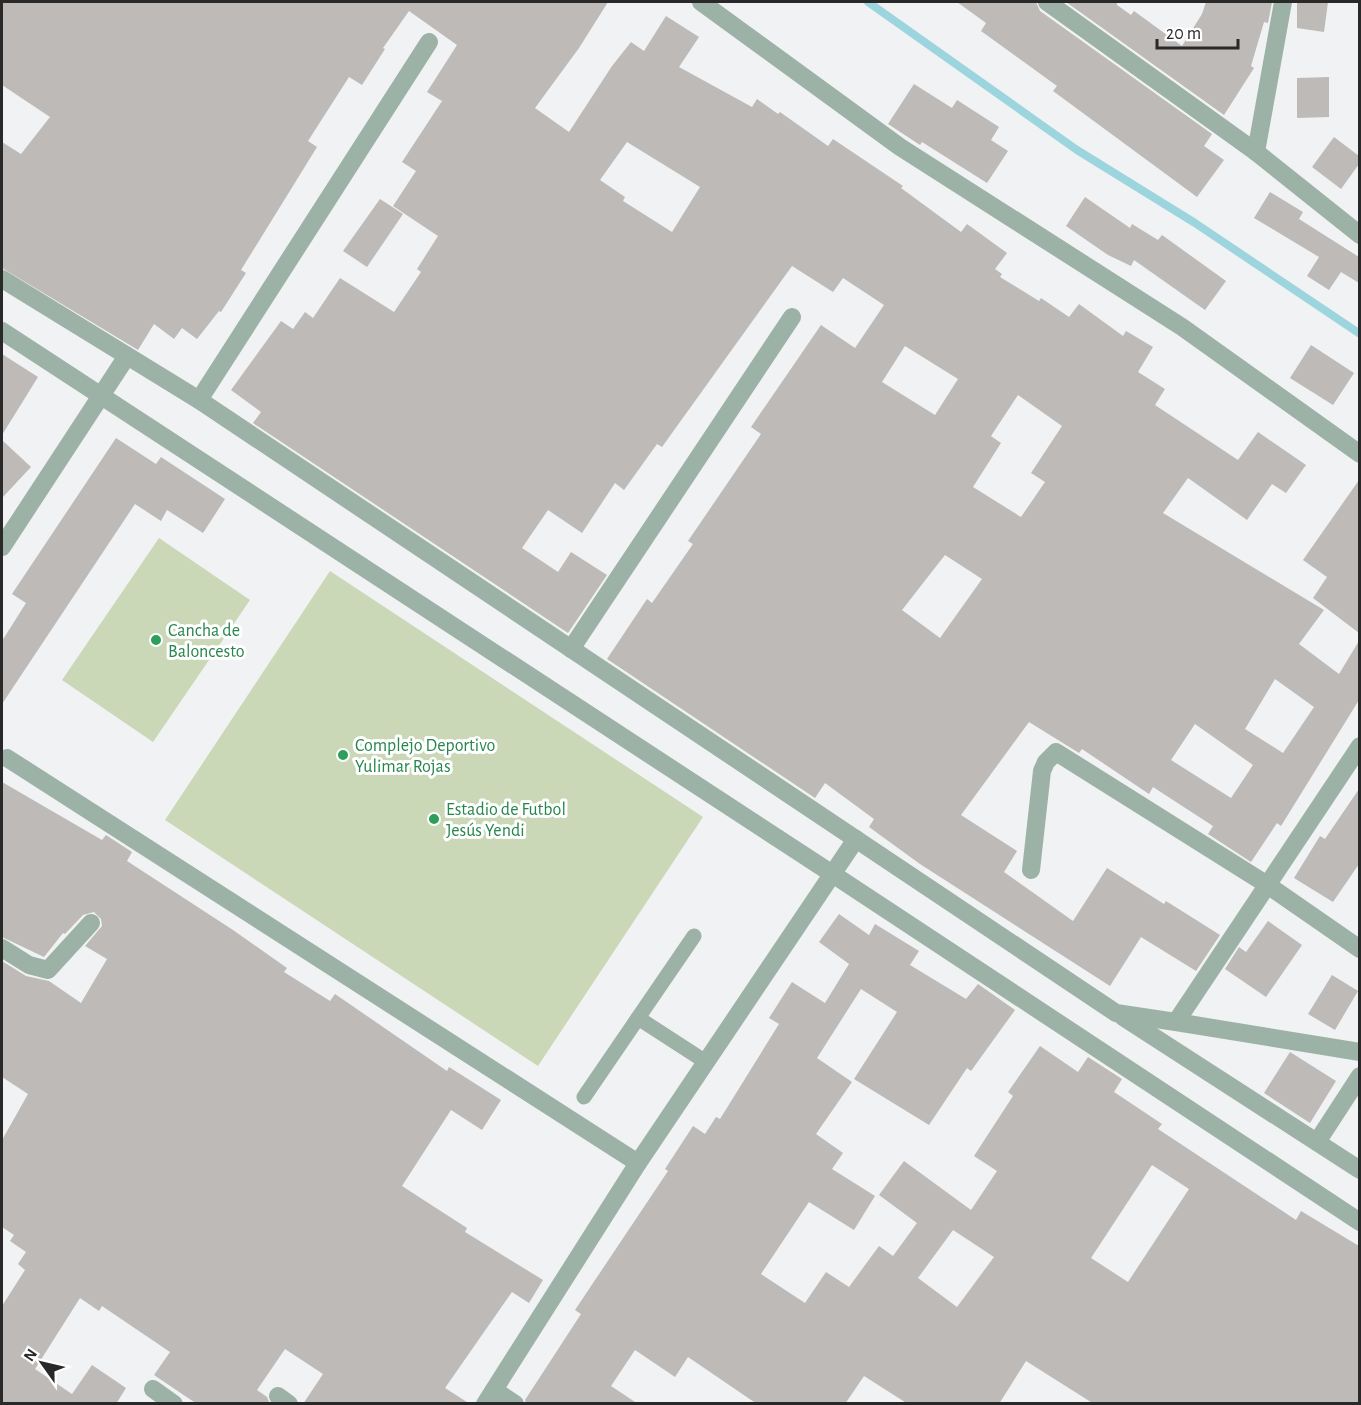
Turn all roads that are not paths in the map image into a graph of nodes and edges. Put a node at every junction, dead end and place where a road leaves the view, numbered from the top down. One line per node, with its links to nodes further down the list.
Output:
1 (701, 2): 13 (street)
2 (1047, 2): 5 (street)
3 (1283, 2): 5 (street)
4 (429, 42): 12 (street)
5 (1256, 152): 6 (street)
6 (1359, 235)
7 (2, 279): 10 (street)
8 (792, 317): 15 (street)
9 (2, 330): 11 (street)
10 (127, 356): 11 (street); 12 (street)
11 (101, 395): 14 (street); 20 (street)
12 (199, 400): 15 (street)
13 (1359, 454)
14 (2, 547)
15 (571, 649): 18 (street)
16 (1358, 752): 21 (street)
17 (7, 758): 34 (street)
18 (856, 839): 20 (street); 26 (street)
19 (1031, 870): 21 (street)
20 (834, 875): 30 (street); 36 (street)
21 (1266, 884): 25 (street); 28 (street)
22 (91, 923): 24 (street)
23 (693, 936): 27 (lane)
24 (2, 948)
25 (1359, 949)
26 (1116, 1013): 28 (street); 33 (street)
27 (638, 1018): 30 (lane); 32 (lane)
28 (1176, 1022): 29 (street)
29 (1359, 1052)
30 (706, 1062): 34 (street)
31 (1359, 1076): 33 (street)
32 (584, 1097)
33 (1317, 1142): 35 (street)
34 (638, 1163): 38 (street)
35 (1359, 1170)
36 (1359, 1222)
37 (153, 1389): 39 (street)
38 (490, 1397): 40 (street)
39 (174, 1404)
40 (515, 1404)

